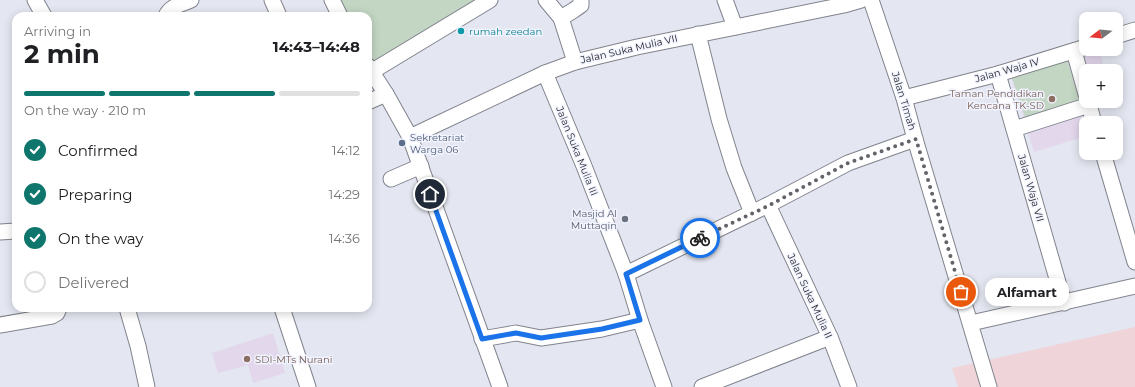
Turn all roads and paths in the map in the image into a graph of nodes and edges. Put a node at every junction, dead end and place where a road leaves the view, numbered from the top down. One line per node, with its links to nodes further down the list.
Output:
1 (35, 0): 11 (street)
2 (191, 0): 12 (street)
3 (272, 0): 13 (street)
4 (332, 0): 14 (street)
5 (490, 0): 22 (street)
6 (546, 0): 15 (street)
7 (581, 0): 15 (street)
8 (725, 0): 16 (street)
9 (861, 0): 16 (street, Jalan Suka Mulia VII)
10 (871, 0): 27 (street, Jalan Timah)
11 (42, 12)
12 (168, 12)
13 (277, 12)
14 (338, 12)
15 (561, 18): 21 (street)
16 (735, 27): 18 (street, Jalan Suka Mulia VII)
17 (1135, 30): 19 (street)
18 (698, 34): 21 (street, Jalan Suka Mulia VII); 37 (street)
19 (1123, 34)
20 (1079, 49): 25 (street, Jalan Waja IV)
21 (574, 62): 24 (street, Jalan Suka Mulia VII)
22 (372, 68)
23 (372, 72): 26 (street)
24 (545, 73): 31 (street, Jalan Suka Mulia VII); 39 (street, Jalan Suka Mulia III)
25 (998, 74): 27 (street, Jalan Waja IV); 30 (street, Jalan Waja VII)
26 (386, 94): 28 (street); 31 (street)
27 (904, 98): 32 (street, Jalan Timah)
28 (372, 100)
29 (1079, 103): 30 (street)
30 (1014, 128): 41 (street, Jalan Waja VII)
31 (410, 137): 34 (street)
32 (916, 139): 36 (street); 46 (street, Jalan Timah)
33 (1105, 160): 38 (street)
34 (421, 166): 35 (street); 49 (street)
35 (391, 179)
36 (768, 206): 37 (street); 48 (street, Jalan Suka Mulia II)
37 (752, 213): 39 (street)
38 (1135, 262)
39 (626, 274): 45 (street, Jalan Suka Mulia III)
40 (1135, 286): 41 (street)
41 (1064, 303): 46 (street)
42 (57, 312): 47 (street)
43 (127, 312): 50 (street)
44 (283, 312): 51 (street)
45 (640, 320): 49 (street); 53 (street, Jalan Suka Mulia III)
46 (971, 323): 56 (street, Jalan Timah)
47 (0, 325)
48 (830, 337): 54 (street); 55 (street, Jalan Suka Mulia II)
49 (482, 339): 52 (street)
50 (147, 387)
51 (307, 387)
52 (500, 387)
53 (664, 387)
54 (702, 387)
55 (849, 387)
56 (989, 387)

